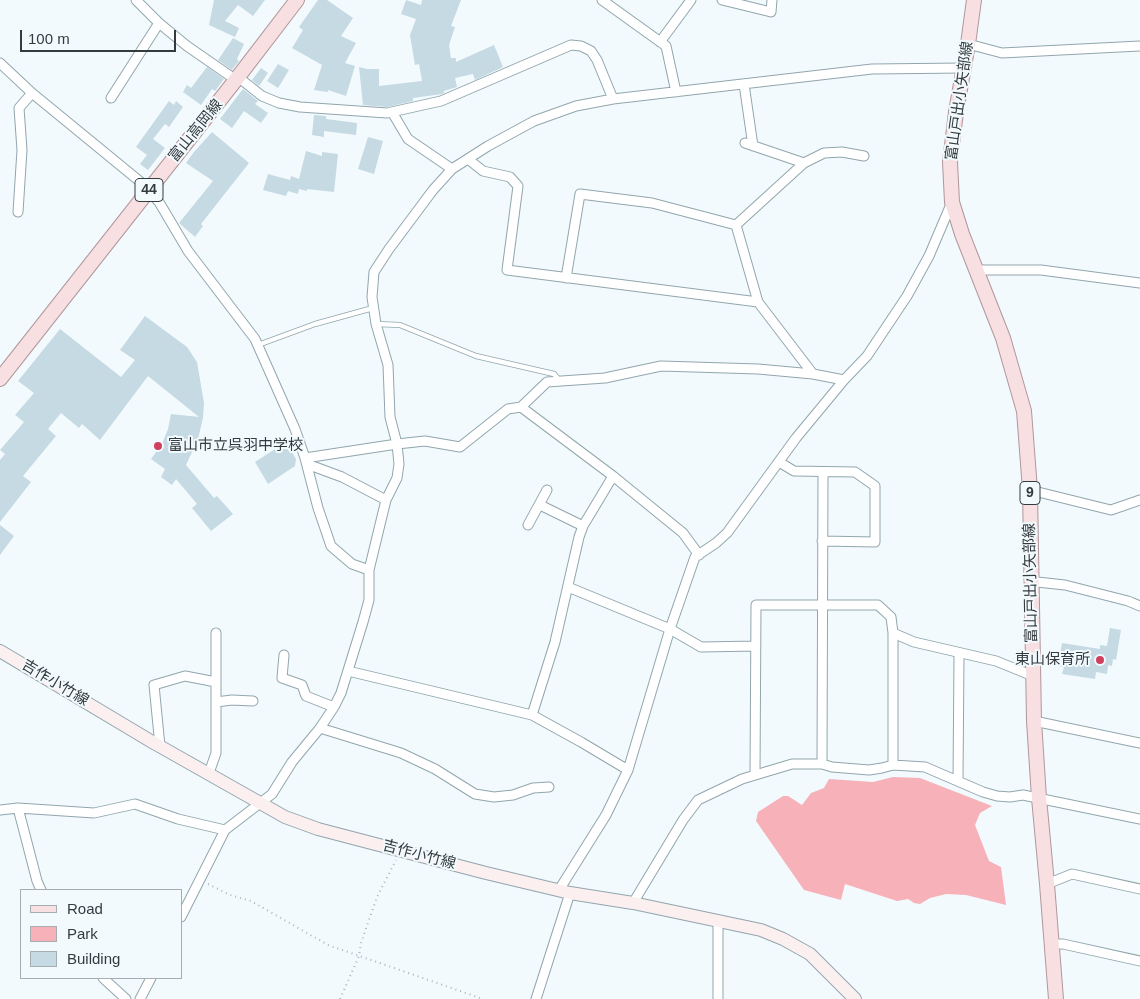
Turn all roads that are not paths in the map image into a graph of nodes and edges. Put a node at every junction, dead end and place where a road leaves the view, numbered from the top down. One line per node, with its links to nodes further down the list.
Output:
1 (136, 0): 8 (street)
2 (297, 0): 14 (main road, 富山高岡線 / 44)
3 (602, 0): 9 (street)
4 (692, 0): 9 (street)
5 (722, 0): 6 (street)
6 (772, 0)
7 (974, 0): 10 (main road, 富山戸出小矢部線 / 9)
8 (159, 23): 14 (street); 18 (street)
9 (660, 42): 16 (street)
10 (968, 44): 11 (street); 13 (main road, 富山戸出小矢部線 / 9)
11 (1140, 46)
12 (0, 63): 17 (street)
13 (964, 68): 15 (street); 26 (main road, 富山戸出小矢部線 / 9)
14 (237, 78): 20 (street); 25 (main road, 富山高岡線 / 44)
15 (744, 84): 16 (street); 23 (street)
16 (676, 92): 19 (street)
17 (32, 93): 25 (street); 27 (street)
18 (111, 98)
19 (613, 99): 20 (street); 22 (street)
20 (392, 112): 24 (street)
21 (864, 156): 23 (street)
22 (468, 159): 24 (street); 30 (street)
23 (804, 163): 28 (street)
24 (452, 169): 33 (street)
25 (149, 190): 35 (street); 36 (main road, 富山高岡線 / 44)
26 (952, 202): 29 (main road, 富山戸出小矢部線 / 9); 38 (street)
27 (18, 212)
28 (736, 225): 30 (street); 32 (street)
29 (978, 270): 31 (street); 47 (main road, 富山戸出小矢部線 / 9)
30 (566, 278): 32 (street)
31 (1140, 283)
32 (758, 302): 37 (street)
33 (374, 308): 34 (street); 35 (lane)
34 (376, 324): 39 (lane); 41 (street)
35 (258, 345): 42 (street)
36 (2, 373)
37 (813, 374): 38 (street); 39 (street)
38 (844, 380): 43 (street)
39 (560, 382): 40 (street)
40 (521, 407): 41 (street); 45 (street)
41 (397, 444): 42 (street); 48 (street)
42 (306, 461): 48 (street); 55 (street)
43 (779, 462): 44 (street); 54 (street)
44 (823, 472): 53 (street); 53 (street)
45 (613, 476): 52 (street); 54 (street)
46 (547, 490): 50 (street)
47 (1030, 490): 49 (street); 68 (main road, 富山戸出小矢部線 / 9)
48 (386, 500): 55 (street)
49 (1140, 500)
50 (540, 505): 51 (street); 52 (street)
51 (528, 525)
52 (583, 526): 57 (street)
53 (822, 541): 58 (street)
54 (699, 555): 60 (street)
55 (369, 570): 67 (street)
56 (1037, 582): 59 (street)
57 (568, 587): 60 (street); 73 (street)
58 (822, 605): 62 (street); 63 (street); 78 (street)
59 (1140, 606)
60 (670, 629): 63 (street); 80 (street)
61 (216, 632): 69 (street)
62 (893, 633): 66 (street); 79 (street)
63 (756, 646): 82 (street)
64 (0, 651): 77 (main road, 吉作小竹線)
65 (284, 654): 72 (street)
66 (959, 654): 68 (street); 83 (street)
67 (348, 671): 72 (street); 73 (street)
68 (1033, 676): 74 (main road, 富山戸出小矢部線 / 9)
69 (216, 682): 71 (street); 77 (street)
70 (253, 700): 71 (street)
71 (216, 702): 81 (street)
72 (334, 707): 75 (street)
73 (532, 715): 80 (street)
74 (1034, 721): 76 (street); 85 (main road, 富山戸出小矢部線 / 9)
75 (320, 728): 84 (street); 86 (street)
76 (1140, 742)
77 (160, 746): 81 (main road, 吉作小竹線)
78 (822, 764): 79 (street); 82 (street)
79 (893, 765): 83 (street)
80 (628, 770): 94 (street)
81 (209, 773): 86 (main road, 吉作小竹線)
82 (755, 775): 95 (street)
83 (958, 781): 85 (street)
84 (549, 787)
85 (1038, 798): 89 (street); 91 (main road, 富山戸出小矢部線 / 9)
86 (260, 803): 90 (street); 94 (main road, 吉作小竹線)
87 (18, 808): 88 (street); 90 (street); 92 (street)
88 (0, 810)
89 (1140, 819)
90 (225, 830): 96 (street)
91 (1047, 884): 93 (street); 98 (main road, 富山戸出小矢部線 / 9)
92 (40, 889)
93 (1140, 889)
94 (565, 892): 95 (main road, 吉作小竹線); 104 (street)
95 (633, 903): 97 (main road, 吉作小竹線)
96 (182, 915)
97 (718, 920): 105 (street); 106 (main road, 吉作小竹線)
98 (1052, 944): 99 (street); 107 (main road, 富山戸出小矢部線 / 9)
99 (1140, 962)
100 (104, 979): 102 (street)
101 (150, 979): 103 (street)
102 (126, 999)
103 (140, 999)
104 (536, 999)
105 (718, 999)
106 (855, 999)
107 (1056, 999)

